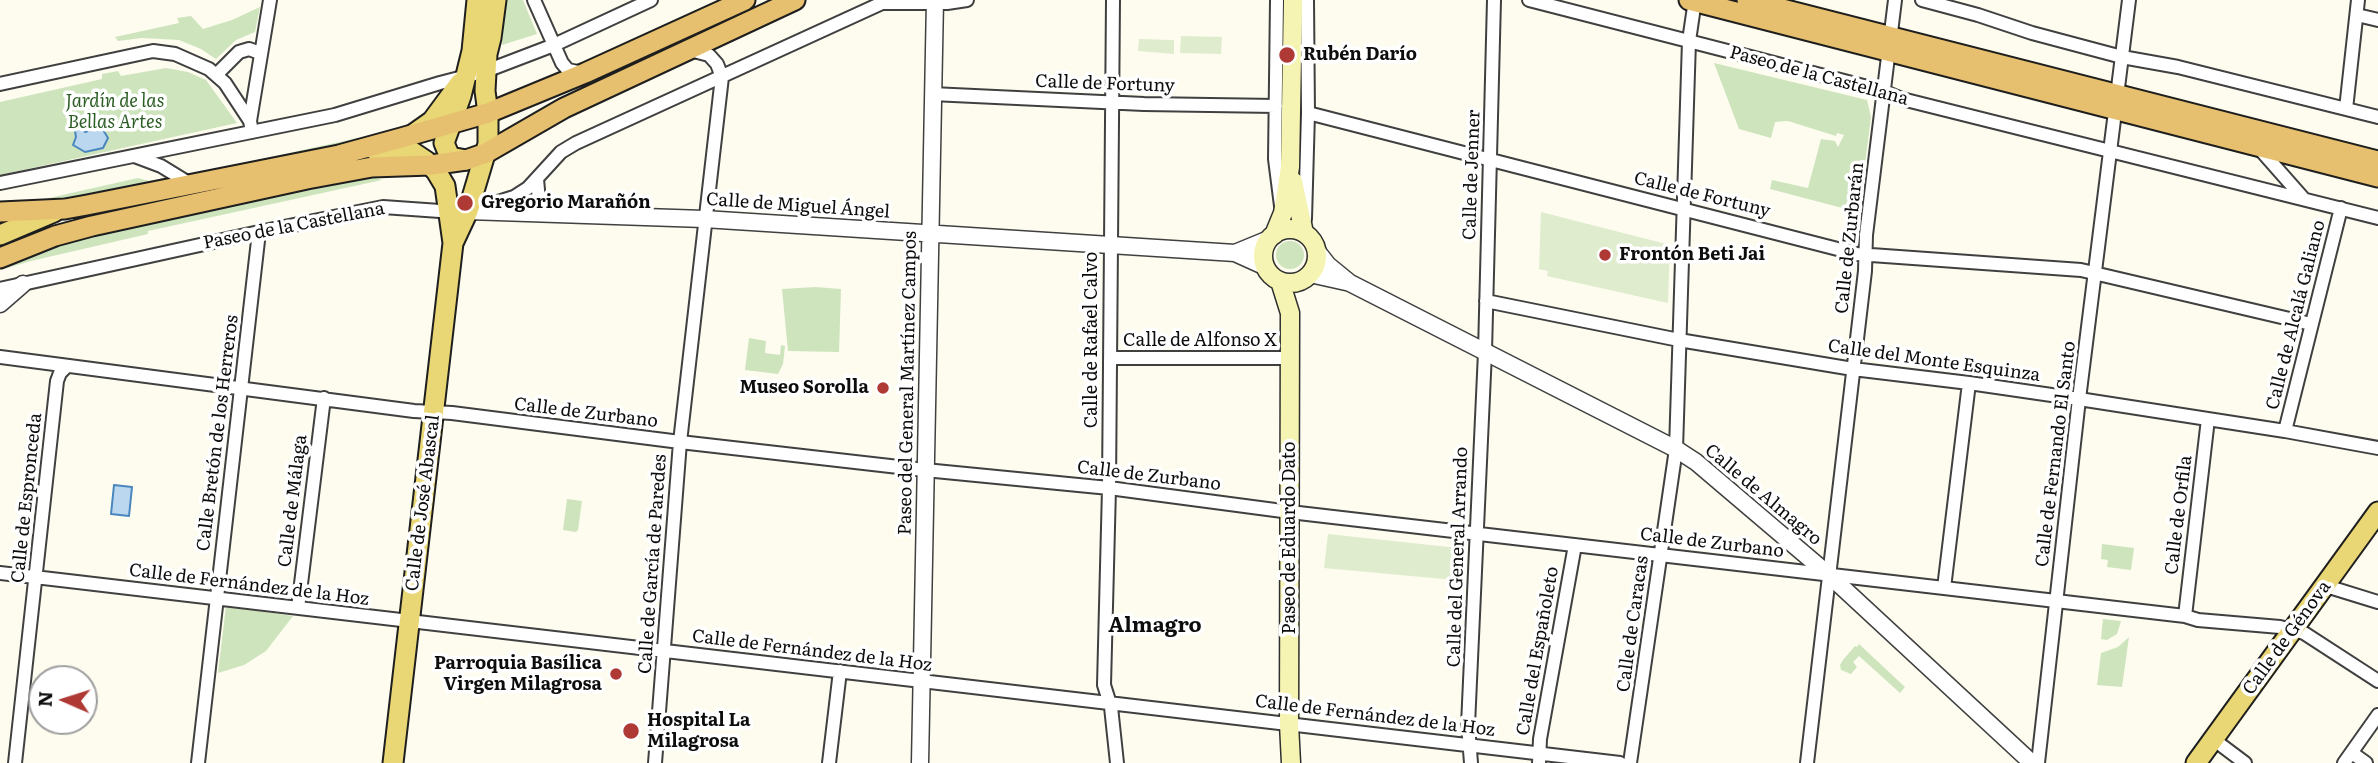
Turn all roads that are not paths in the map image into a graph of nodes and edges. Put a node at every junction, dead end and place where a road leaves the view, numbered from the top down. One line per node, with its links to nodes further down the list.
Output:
1 (270, 0): 30 (street)
2 (477, 0): 35 (main road)
3 (486, 0): 28 (main road)
4 (496, 0): 28 (main road)
5 (534, 0): 27 (street)
6 (651, 0): 27 (street)
7 (745, 0): 33 (highway)
8 (795, 0): 29 (highway)
9 (967, 0): 21 (street, Paseo de la Castellana)
10 (1113, 0): 42 (street, Calle de Rafael Calvo)
11 (1277, 0): 44 (street)
12 (1293, 0): 61 (main road)
13 (1307, 0): 47 (street)
14 (1494, 0): 58 (street, Calle de Jenner)
15 (1529, 0): 25 (street, Paseo de la Castellana)
16 (1747, 0): 26 (highway)
17 (1895, 0): 26 (street, Calle de Zurbarán)
18 (1922, 0): 31 (street)
19 (2129, 0): 31 (street)
20 (2358, 0): 23 (street)
21 (934, 1): 36 (street, Paseo de la Castellana); 40 (street, Paseo del General Martínez Campos)
22 (1693, 1): 25 (street, Calle de Caracas); 26 (highway)
23 (2357, 15): 24 (street); 45 (street)
24 (2378, 20)
25 (1689, 41): 39 (street, Paseo de la Castellana); 67 (street, Calle de Caracas)
26 (1890, 44): 39 (street, Calle de Zurbarán); 43 (highway)
27 (554, 45): 32 (street); 33 (street)
28 (487, 50): 32 (main road)
29 (688, 50): 36 (street); 54 (highway)
30 (260, 53): 34 (street); 50 (street)
31 (2122, 57): 43 (street); 45 (street)
32 (486, 71): 35 (street); 38 (main road)
33 (585, 73): 41 (highway)
34 (218, 77): 37 (street); 50 (street)
35 (465, 77): 49 (main road); 50 (street); 51 (main road)
36 (722, 77): 63 (street, Paseo de la Castellana); 75 (street, Calle de García de Paredes)
37 (0, 84)
38 (485, 91): 41 (main road); 46 (main road)
39 (1883, 91): 53 (street, Paseo de la Castellana); 84 (street, Calle de Zurbarán)
40 (932, 94): 42 (street, Calle de Fortuny); 78 (street, Paseo del General Martínez Campos)
41 (514, 102): 46 (highway)
42 (1112, 102): 44 (street, Calle de Fortuny); 81 (street, Calle de Rafael Calvo)
43 (2116, 102): 52 (highway); 53 (street); 59 (highway)
44 (1276, 106): 73 (street)
45 (2346, 109): 48 (street)
46 (488, 113): 49 (highway); 54 (main road)
47 (1308, 113): 58 (street, Calle de Fortuny); 76 (street)
48 (2378, 117)
49 (450, 125): 51 (highway); 57 (main road)
50 (251, 126): 56 (street)
51 (408, 136): 55 (highway)
52 (2258, 146): 62 (highway); 66 (street)
53 (2109, 149): 66 (street, Paseo de la Castellana); 87 (street, Calle de Fernando El Santo)
54 (486, 153): 57 (highway); 70 (main road)
55 (339, 155): 60 (main road); 65 (highway)
56 (136, 156): 64 (street); 65 (street)
57 (466, 160): 60 (highway)
58 (1490, 160): 67 (street, Calle de Fortuny); 93 (street, Calle de Jenner)
59 (2378, 161)
60 (431, 165): 70 (main road, Calle de José Abascal); 85 (highway)
61 (1290, 167): 73 (main road); 76 (main road)
62 (2378, 177)
63 (537, 179): 70 (street, Paseo de la Castellana); 72 (street, Calle de Miguel Ángel)
64 (0, 183)
65 (192, 185): 69 (highway)
66 (2303, 198): 68 (street, Paseo de la Castellana)
67 (1684, 208): 84 (street, Calle de Fortuny); 97 (street, Calle de Caracas)
68 (2341, 208): 74 (street, Paseo de la Castellana); 96 (street, Calle de Alcalá Galiano)
69 (65, 209): 71 (highway); 79 (main road)
70 (459, 211): 72 (street, Calle de Miguel Ángel); 77 (street, Paseo de la Castellana); 108 (main road, Calle de José Abascal)
71 (0, 212)
72 (567, 213): 75 (street, Calle de Miguel Ángel)
73 (1283, 214): 80 (main road)
74 (2378, 218)
75 (704, 219): 78 (street, Calle de Miguel Ángel); 111 (street, Calle de García de Paredes)
76 (1303, 229): 80 (main road); 82 (main road)
77 (260, 232): 91 (street, Paseo de la Castellana); 105 (street, Calle Bretón de los Herreros)
78 (930, 234): 81 (street, Calle de Miguel Ángel); 114 (street, Paseo del General Martínez Campos)
79 (0, 235)
80 (1271, 237): 83 (street, Calle de Miguel Ángel); 86 (main road)
81 (1110, 245): 83 (street, Calle de Miguel Ángel); 100 (street, Calle de Rafael Calvo)
82 (1317, 251): 88 (main road); 90 (street, Calle de Almagro)
83 (1235, 253): 86 (street, Calle de Miguel Ángel)
84 (1866, 255): 87 (street, Calle de Fortuny); 103 (street, Calle de Zurbarán)
85 (0, 258)
86 (1266, 267): 89 (main road)
87 (2094, 274): 96 (street, Calle de Fortuny); 107 (street, Calle de Fernando El Santo)
88 (1306, 277): 89 (main road); 90 (street, Calle de Almagro); 95 (main road, Paseo de Eduardo Dato)
89 (1280, 281): 95 (main road, Paseo de Eduardo Dato)
90 (1350, 283): 98 (street, Calle de Almagro)
91 (23, 284): 92 (street, Paseo de la Castellana); 94 (street)
92 (0, 289)
93 (1486, 301): 97 (street, Calle del Monte Esquinza); 98 (street, Calle de Jenner)
94 (0, 303)
95 (1290, 313): 101 (main road, Paseo de Eduardo Dato)
96 (2311, 324): 110 (street, Calle de Alcalá Galiano)
97 (1679, 340): 103 (street, Calle del Monte Esquinza); 113 (street, Calle de Caracas)
98 (1485, 352): 113 (street, Calle de Almagro); 119 (street, Calle del General Arrando)
99 (0, 357): 102 (street, Calle de Zurbano)
100 (1110, 358): 101 (street, Calle de Alfonso X); 115 (street, Calle de Rafael Calvo)
101 (1290, 358): 116 (main road, Paseo de Eduardo Dato)
102 (67, 366): 105 (street, Calle de Zurbano); 124 (street, Calle de Espronceda)
103 (1853, 369): 104 (street, Calle del Monte Esquinza); 123 (street, Calle de Zurbarán)
104 (1969, 383): 107 (street, Calle del Monte Esquinza); 126 (street)
105 (241, 389): 106 (street, Calle de Zurbano); 127 (street, Calle Bretón de los Herreros)
106 (324, 398): 108 (street, Calle de Zurbano); 130 (street, Calle de Málaga)
107 (2079, 399): 109 (street, Calle del Monte Esquinza); 128 (street, Calle de Fernando El Santo)
108 (434, 412): 111 (street, Calle de Zurbano); 132 (main road, Calle de José Abascal)
109 (2208, 419): 110 (street, Calle del Monte Esquinza); 131 (street, Calle de Orfila)
110 (2285, 431): 112 (street, Calle del Monte Esquinza)
111 (680, 442): 114 (street, Calle de Zurbano); 134 (street, Calle de García de Paredes)
112 (2378, 448)
113 (1676, 449): 121 (street, Calle de Caracas); 123 (street, Calle de Almagro)
114 (925, 470): 115 (street, Calle de Zurbano); 136 (street, Paseo del General Martínez Campos)
115 (1109, 488): 116 (street, Calle de Zurbano); 138 (street, Calle de Rafael Calvo)
116 (1290, 512): 119 (street, Calle de Zurbano); 140 (main road, Paseo de Eduardo Dato)
117 (2378, 512): 125 (main road, Calle de Génova)
118 (2378, 533): 125 (main road, Calle de Génova)
119 (1476, 534): 120 (street, Calle de Zurbano); 142 (street, Calle del General Arrando)
120 (1575, 545): 121 (street, Calle de Zurbano); 143 (street, Calle del Españoleto)
121 (1660, 555): 123 (street, Calle de Zurbano); 155 (street, Calle de Caracas)
122 (0, 573): 124 (street, Calle de Fernández de la Hoz)
123 (1829, 575): 126 (street, Calle de Zurbano); 156 (street, Calle de Zurbarán); 157 (street, Calle de Almagro)
124 (36, 577): 127 (street, Calle de Fernández de la Hoz); 145 (street, Calle de Espronceda)
125 (2331, 587): 129 (street); 133 (main road, Calle de Génova)
126 (1944, 588): 128 (street, Calle de Zurbano)
127 (217, 598): 130 (street, Calle de Fernández de la Hoz); 146 (street, Calle Bretón de los Herreros)
128 (2056, 601): 131 (street, Calle de Zurbano); 158 (street, Calle de Fernando El Santo)
129 (2378, 601)
130 (298, 608): 132 (street, Calle de Fernández de la Hoz)
131 (2185, 616): 133 (street, Calle de Zurbano)
132 (410, 621): 134 (street, Calle de Fernández de la Hoz); 147 (main road, Calle de José Abascal)
133 (2299, 631): 137 (street); 141 (main road, Calle de Génova)
134 (664, 651): 135 (street, Calle de Fernández de la Hoz); 148 (street, Calle de García de Paredes)
135 (839, 671): 136 (street, Calle de Fernández de la Hoz); 149 (street)
136 (922, 681): 138 (street, Calle de Fernández de la Hoz); 150 (street, Paseo del General Martínez Campos)
137 (2378, 681)
138 (1109, 703): 140 (street, Calle de Fernández de la Hoz); 151 (street, Calle de Rafael Calvo)
139 (2378, 715): 144 (street)
140 (1289, 724): 142 (street, Calle de Fernández de la Hoz); 152 (main road, Paseo de Eduardo Dato)
141 (2217, 742): 159 (main road, Calle de Génova); 160 (main road, Calle de Génova); 161 (street)
142 (1471, 745): 143 (street, Calle de Fernández de la Hoz); 153 (street, Calle del General Arrando)
143 (1539, 757): 154 (street, Calle de Fernández de la Hoz)
144 (2348, 758): 162 (street)
145 (15, 763)
146 (198, 763)
147 (393, 763)
148 (655, 763)
149 (829, 763)
150 (920, 763)
151 (1117, 763)
152 (1291, 763)
153 (1471, 763)
154 (1620, 763)
155 (1630, 763)
156 (1807, 763)
157 (2032, 763)
158 (2038, 763)
159 (2196, 763)
160 (2208, 763)
161 (2245, 763)
162 (2366, 763)

